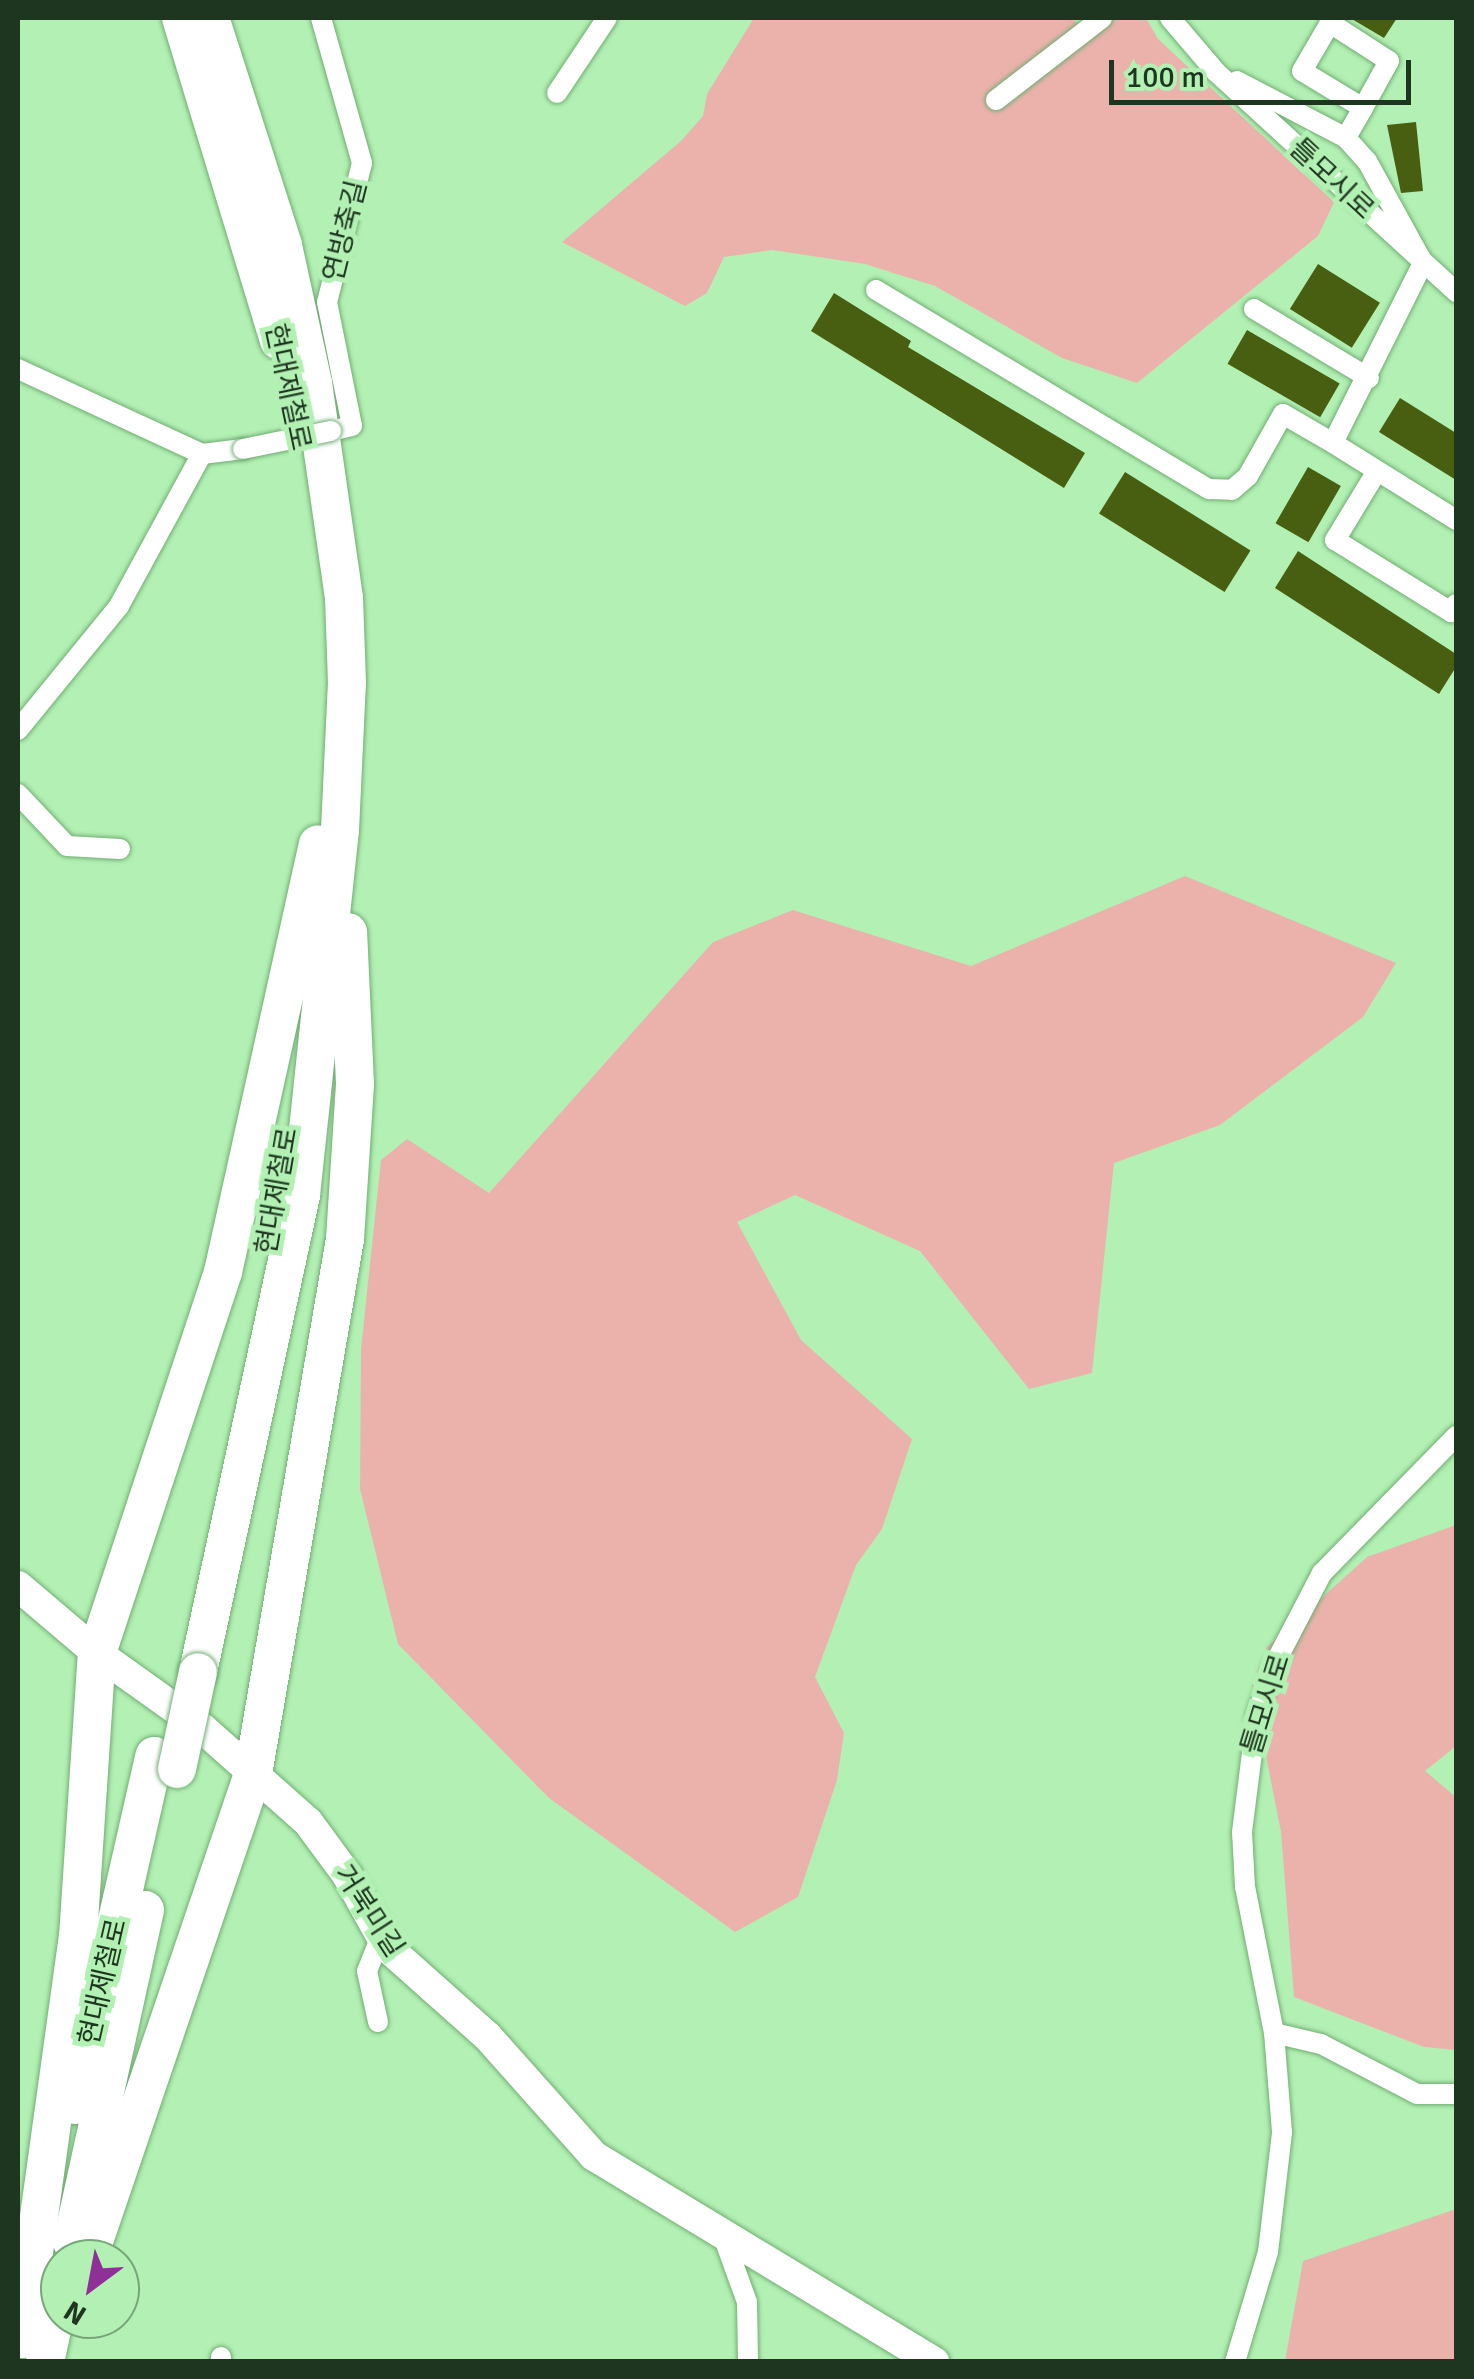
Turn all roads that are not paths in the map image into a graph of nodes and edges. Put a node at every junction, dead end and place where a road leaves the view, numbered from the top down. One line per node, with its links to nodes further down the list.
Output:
1 (181, 18): 25 (highway, 현대제철로)
2 (210, 18): 25 (highway, 현대제철로)
3 (321, 18): 19 (street, 연방축길, bridge)
4 (607, 18): 8 (street)
5 (1102, 18): 9 (street)
6 (1170, 18): 7 (street, 틀모시로)
7 (1216, 72): 11 (street); 12 (street, 틀모시로)
8 (558, 93)
9 (996, 100)
10 (1363, 108): 11 (street)
11 (1346, 138): 12 (street)
12 (1423, 262): 14 (street, 틀모시로); 17 (street)
13 (876, 290): 18 (street)
14 (1456, 292)
15 (1254, 309): 17 (street)
16 (18, 370): 19 (street)
17 (1369, 378): 18 (street)
18 (1332, 443): 20 (street)
19 (202, 454): 23 (street)
20 (1378, 471): 21 (street); 22 (street)
21 (1456, 520)
22 (1456, 604)
23 (18, 730)
24 (18, 794): 26 (street)
25 (332, 826): 29 (highway); 30 (highway, 현대제철로, bridge); 31 (highway)
26 (120, 849)
27 (1456, 1436): 34 (street, 틀모시로)
28 (18, 1586): 29 (street, 거북미길)
29 (97, 1653): 31 (street, 거북미길); 39 (highway)
30 (165, 1763): 37 (highway, 현대제철로); 39 (highway, 현대제철로)
31 (253, 1774): 32 (street, 거북미길); 38 (highway)
32 (381, 1936): 33 (street); 36 (street, 거북미길)
33 (378, 2022)
34 (1274, 2033): 35 (street); 42 (street, 틀모시로)
35 (1456, 2094)
36 (722, 2230): 40 (street); 41 (street, 거북미길)
37 (72, 2239)
38 (95, 2239)
39 (34, 2355)
40 (748, 2362)
41 (934, 2362)
42 (1235, 2362)

